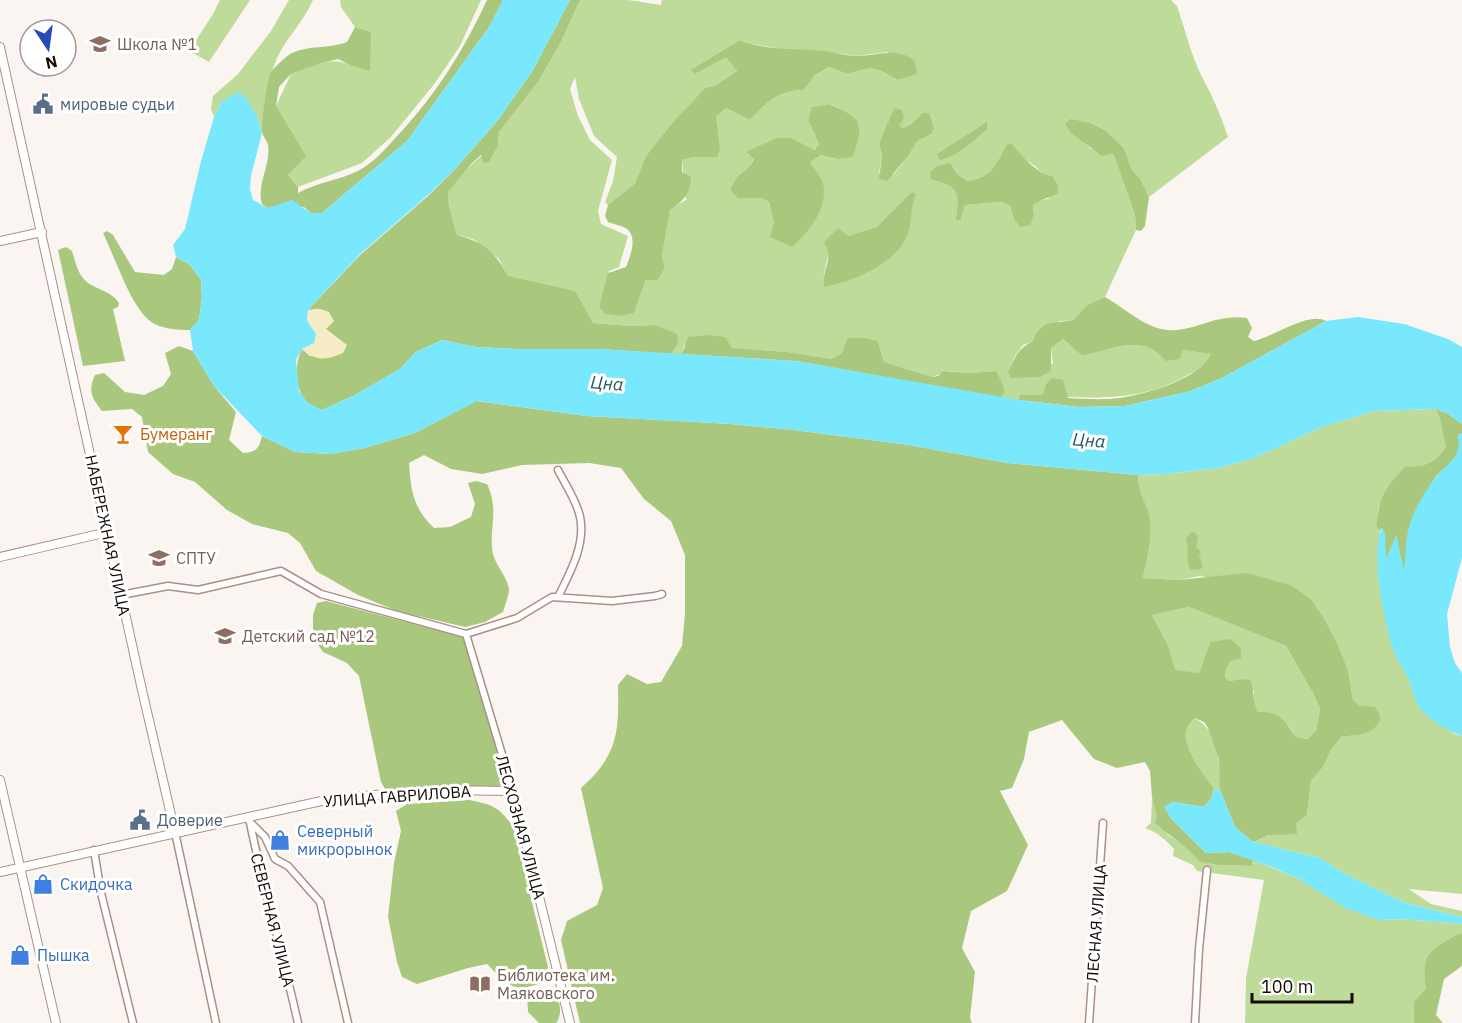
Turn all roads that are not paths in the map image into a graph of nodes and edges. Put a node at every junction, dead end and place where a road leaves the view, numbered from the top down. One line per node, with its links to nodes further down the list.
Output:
1 (0, 47): 2 (street, НАБЕРЕЖНАЯ УЛИЦА)
2 (42, 232): 3 (street); 5 (street, НАБЕРЕЖНАЯ УЛИЦА)
3 (0, 242)
4 (558, 470): 9 (street)
5 (108, 532): 6 (street); 8 (street, НАБЕРЕЖНАЯ УЛИЦА)
6 (0, 557)
7 (662, 594): 9 (street)
8 (121, 595): 10 (street); 15 (street, НАБЕРЕЖНАЯ УЛИЦА)
9 (558, 597): 10 (street)
10 (465, 634): 12 (street, ЛЕСХОЗНАЯ УЛИЦА)
11 (0, 780): 17 (street)
12 (513, 791): 13 (street, УЛИЦА ГАВРИЛОВА); 25 (street, ЛЕСХОЗНАЯ УЛИЦА)
13 (249, 818): 15 (street, УЛИЦА ГАВРИЛОВА); 23 (street, СЕВЕРНАЯ УЛИЦА); 24 (street)
14 (1103, 823): 26 (street, ЛЕСНАЯ УЛИЦА)
15 (175, 832): 16 (street, УЛИЦА ГАВРИЛОВА); 22 (street, НАБЕРЕЖНАЯ УЛИЦА)
16 (94, 850): 17 (street, УЛИЦА ГАВРИЛОВА); 21 (street)
17 (20, 867): 19 (street, УЛИЦА ГАВРИЛОВА); 20 (street)
18 (1207, 870): 27 (street)
19 (0, 872)
20 (57, 1023)
21 (133, 1023)
22 (216, 1023)
23 (297, 1023)
24 (348, 1023)
25 (570, 1023)
26 (1089, 1023)
27 (1195, 1023)

